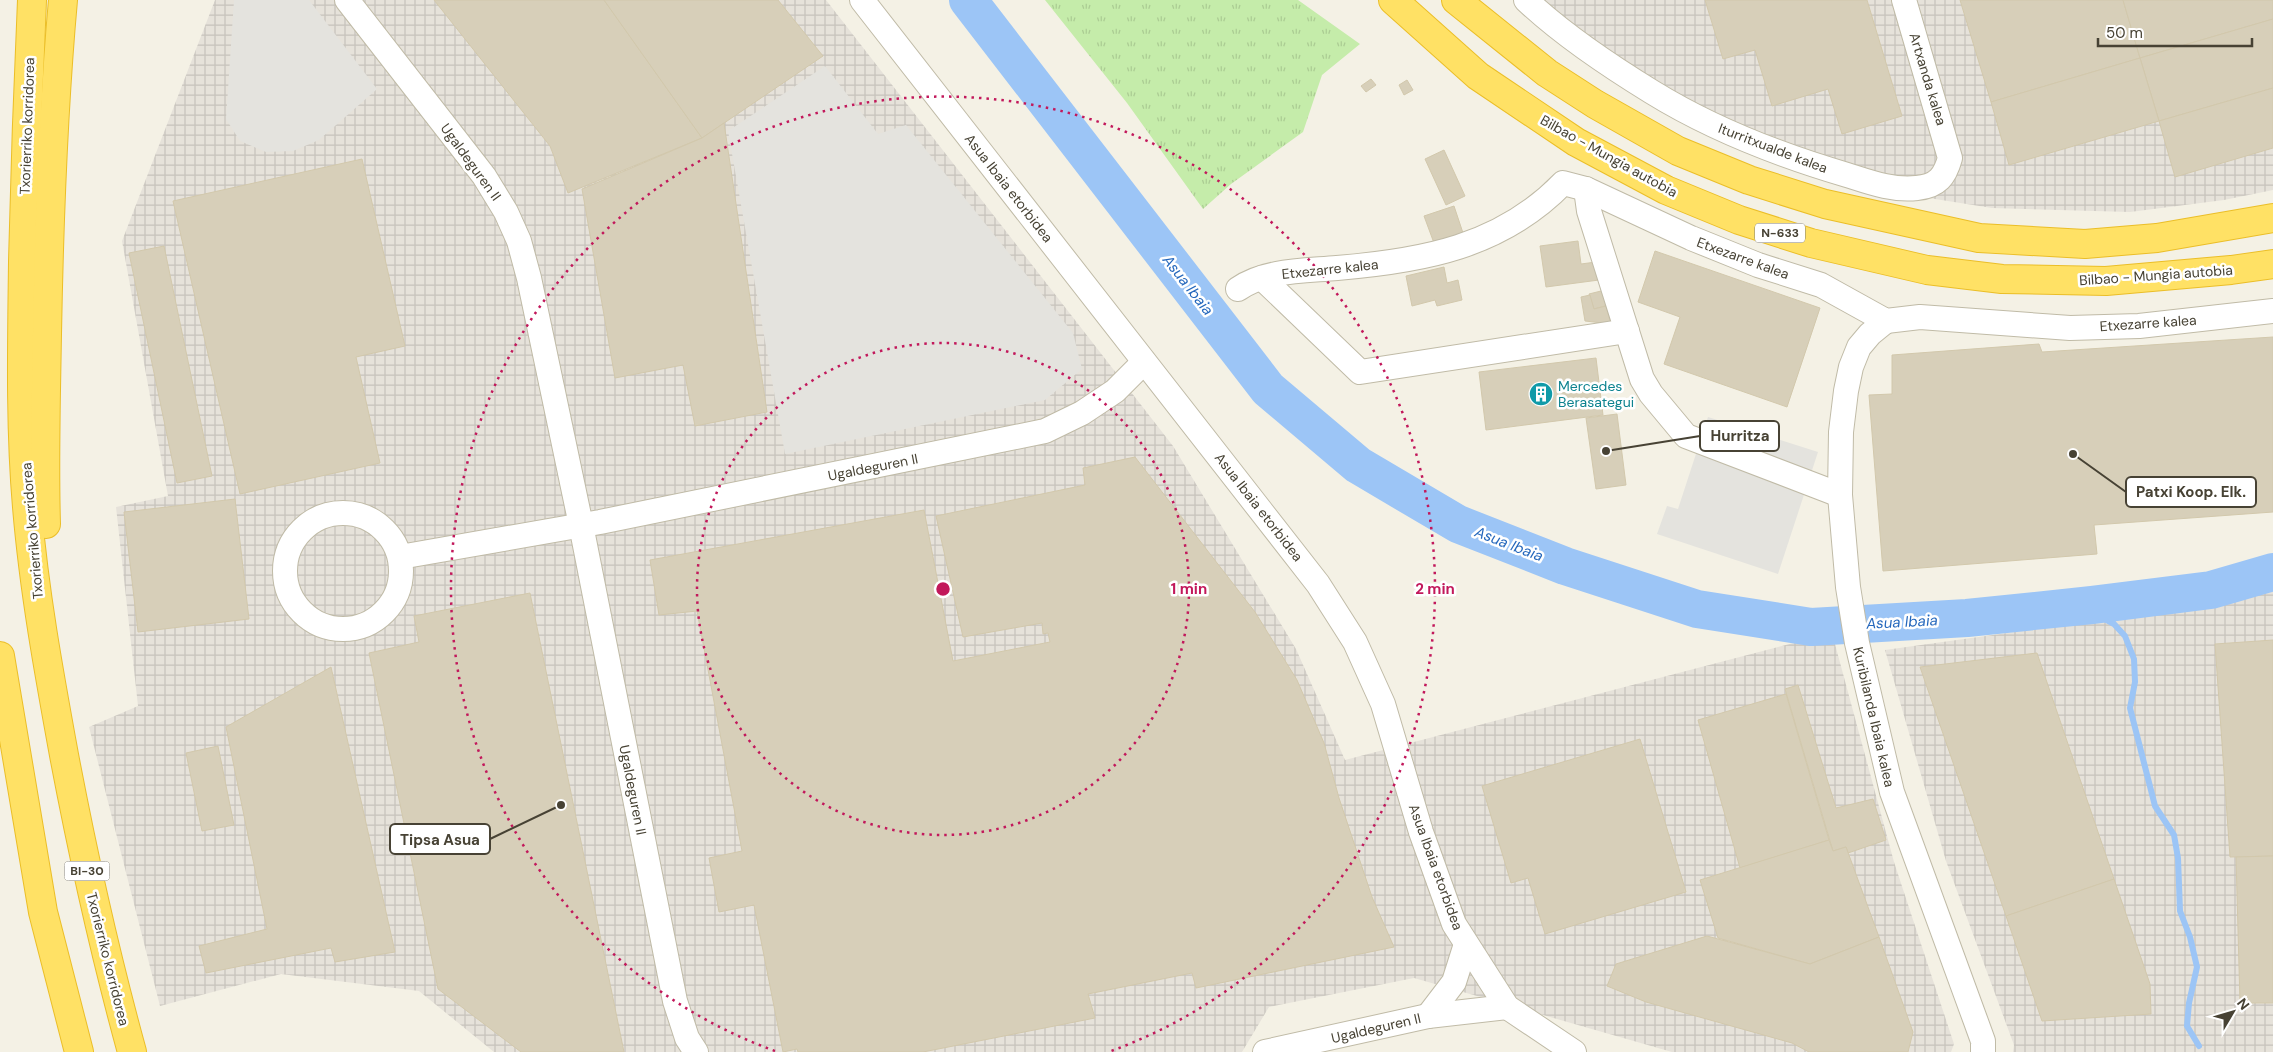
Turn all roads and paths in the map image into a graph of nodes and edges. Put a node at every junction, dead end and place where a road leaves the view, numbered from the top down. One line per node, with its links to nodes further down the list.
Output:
1 (32, 0): 23 (highway, Txorierriko korridorea / BI-30)
2 (63, 0): 23 (highway)
3 (347, 0): 20 (street, Ugaldeguren II)
4 (862, 0): 18 (street, Asua Ibaia etorbidea)
5 (1393, 0): 12 (highway, Bilbao - Mungia autobia / N-633)
6 (1456, 0): 11 (highway)
7 (1526, 0): 9 (street, Iturritxualde kalea)
8 (1904, 0): 9 (street, Artxanda kalea)
9 (1950, 158)
10 (1586, 189): 13 (street, Etxezarre kalea); 16 (street, Etxezarre kalea); 17 (street)
11 (2273, 218)
12 (2273, 264)
13 (1262, 278): 14 (street, Etxezarre kalea); 17 (street)
14 (1238, 289)
15 (2273, 311): 16 (street, Etxezarre kalea)
16 (1886, 321): 19 (street, Kuribilanda Ibaia kalea)
17 (1627, 331): 19 (street)
18 (1144, 362): 20 (street, Ugaldeguren II); 26 (street, Asua Ibaia etorbidea)
19 (1840, 495): 34 (street, Kuribilanda Ibaia kalea)
20 (581, 525): 21 (street, Ugaldeguren II); 31 (street, Ugaldeguren II)
21 (400, 557): 21 (street)
22 (0, 656): 25 (highway)
23 (51, 688): 30 (highway, Txorierriko korridorea / BI-30)
24 (0, 766): 25 (highway)
25 (43, 912): 29 (highway)
26 (1466, 944): 27 (street, Asua Ibaia etorbidea); 28 (street, Ugaldeguren II)
27 (1506, 1007): 28 (street, Ugaldeguren II); 33 (street, Asua Ibaia etorbidea)
28 (1428, 1016): 32 (street, Ugaldeguren II)
29 (80, 1052)
30 (132, 1052)
31 (696, 1052)
32 (1265, 1052)
33 (1574, 1052)
34 (1984, 1052)

